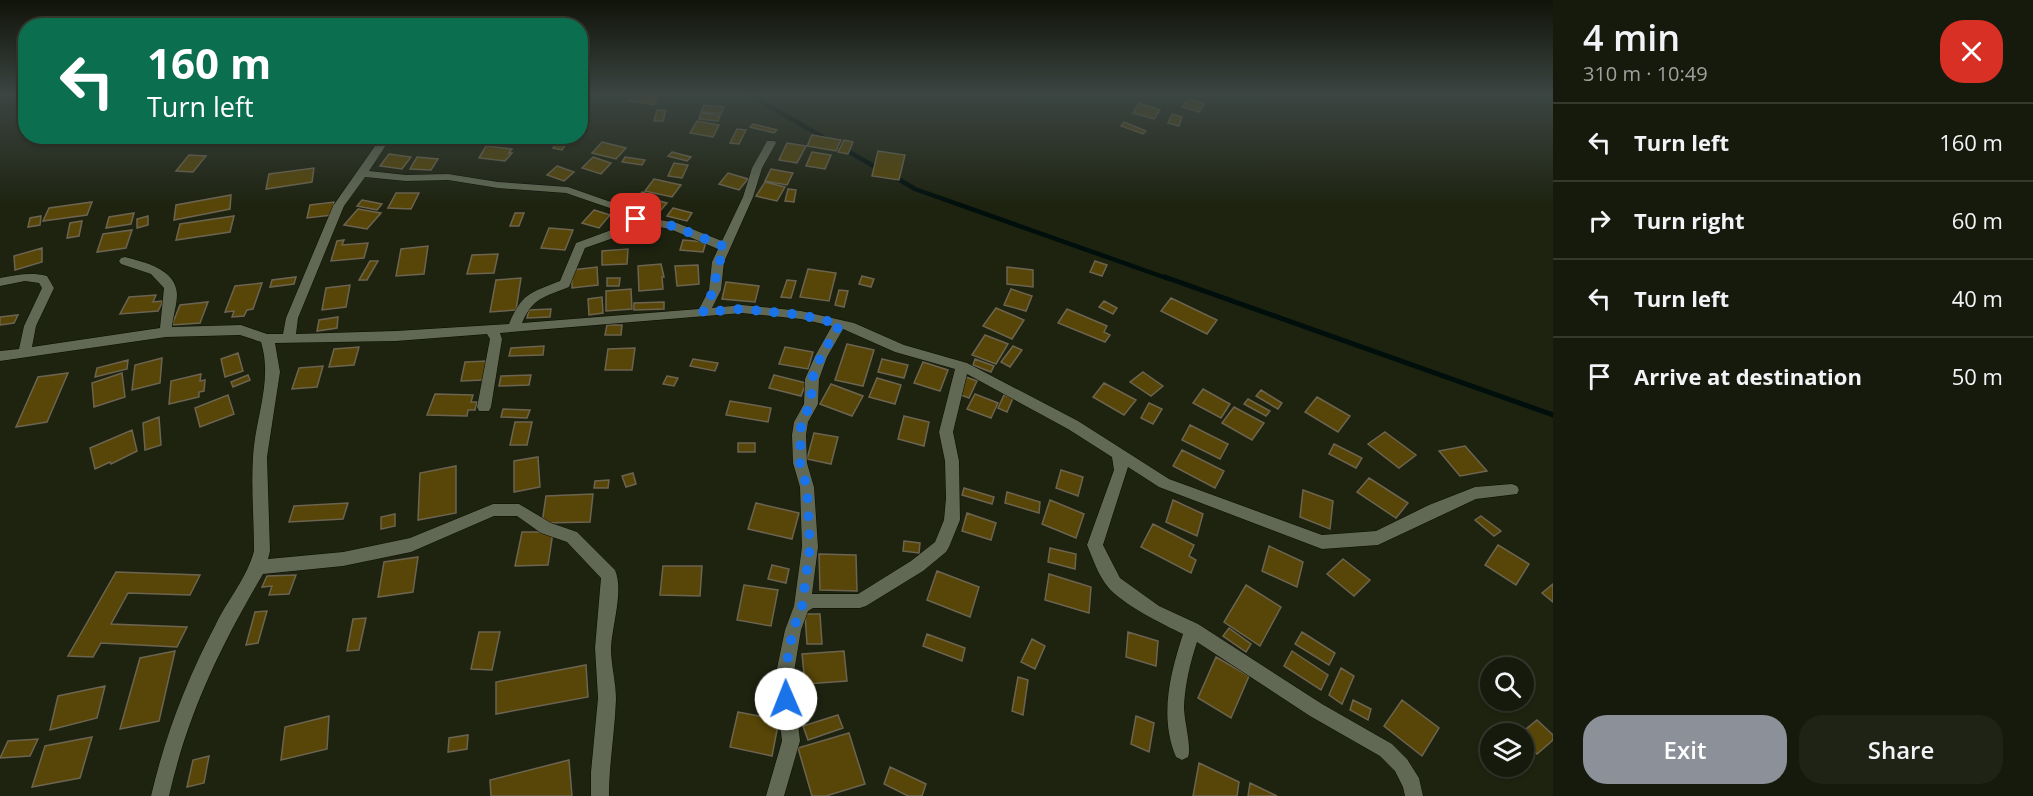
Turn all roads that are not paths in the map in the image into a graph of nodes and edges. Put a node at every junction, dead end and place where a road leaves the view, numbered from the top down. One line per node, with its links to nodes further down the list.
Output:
1 (771, 143): 5 (street)
2 (382, 144): 3 (street)
3 (361, 174): 4 (street); 13 (street)
4 (645, 220): 5 (street); 10 (street)
5 (725, 247): 8 (street)
6 (125, 261): 12 (street)
7 (0, 282): 15 (street)
8 (703, 312): 9 (street); 10 (street)
9 (840, 324): 17 (street); 22 (street)
10 (513, 326): 11 (street)
11 (491, 328): 13 (street); 18 (street)
12 (166, 332): 14 (street); 15 (street)
13 (289, 337): 14 (street)
14 (267, 339): 21 (street)
15 (24, 353): 16 (street)
16 (0, 356)
17 (962, 366): 19 (street); 22 (street)
18 (484, 407)
19 (1119, 455): 20 (street); 23 (street)
20 (1512, 490)
21 (258, 567): 25 (street); 26 (street)
22 (802, 606): 27 (street)
23 (1192, 630): 24 (street); 28 (street)
24 (1182, 751)
25 (160, 796)
26 (600, 796)
27 (775, 796)
28 (1414, 796)

